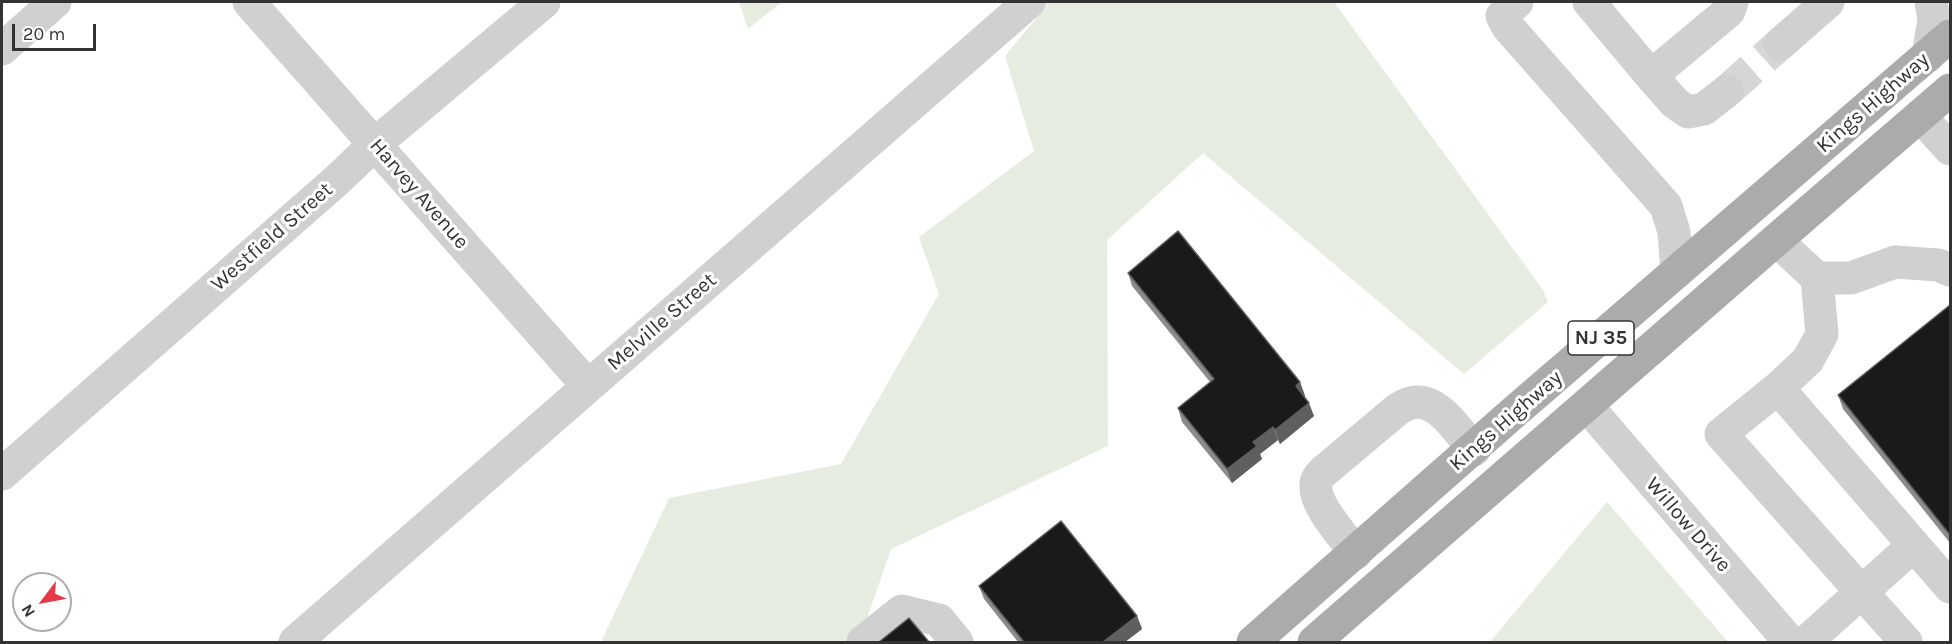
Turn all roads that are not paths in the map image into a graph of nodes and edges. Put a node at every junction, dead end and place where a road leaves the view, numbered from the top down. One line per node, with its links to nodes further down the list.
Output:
1 (55, 2): 12 (street)
2 (249, 2): 17 (street, Harvey Avenue)
3 (544, 2): 17 (street, Westfield Street)
4 (1029, 2): 23 (street, Melville Street)
5 (1517, 2): 21 (street)
6 (1589, 2): 13 (street)
7 (1732, 2): 13 (street)
8 (1828, 2): 10 (street)
9 (1931, 2): 11 (street)
10 (1780, 45)
11 (1939, 46): 21 (main road, Kings Highway / NJ 35)
12 (2, 49)
13 (1651, 76): 15 (street)
14 (1950, 90): 16 (main road, Kings Highway / NJ 35)
15 (1727, 91)
16 (1920, 116): 18 (street); 19 (main road, Kings Highway / NJ 35)
17 (375, 144): 23 (street, Harvey Avenue); 27 (street, Westfield Street)
18 (1950, 149)
19 (1776, 240): 22 (street); 25 (main road, Kings Highway / NJ 35)
20 (1950, 270): 22 (street)
21 (1677, 272): 26 (main road, Kings Highway / NJ 35)
22 (1817, 278): 24 (street)
23 (588, 386): 32 (street, Melville Street)
24 (1778, 388): 28 (street); 31 (street)
25 (1587, 406): 36 (main road, Kings Highway / NJ 35); 37 (street, Willow Drive)
26 (1474, 450): 29 (main road, Kings Highway / NJ 35); 29 (street)
27 (2, 474)
28 (1914, 545): 30 (street); 31 (street)
29 (1356, 553): 35 (main road, Kings Highway / NJ 35)
30 (1950, 586)
31 (1863, 591): 38 (street); 39 (street)
32 (295, 642)
33 (863, 642): 34 (street)
34 (957, 642)
35 (1253, 642)
36 (1314, 642)
37 (1790, 642)
38 (1806, 642)
39 (1906, 642)

